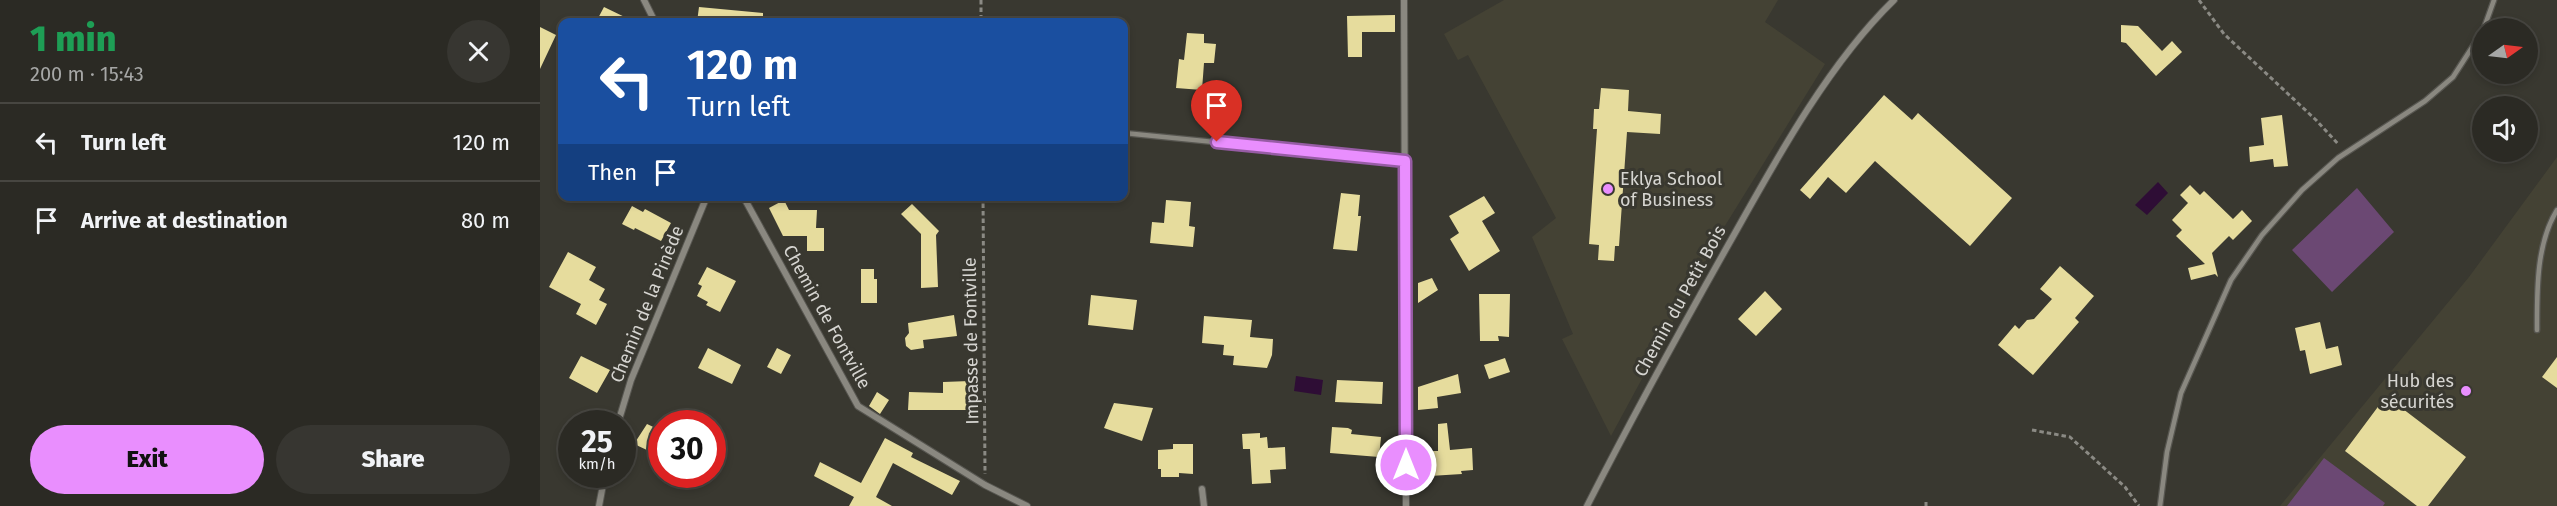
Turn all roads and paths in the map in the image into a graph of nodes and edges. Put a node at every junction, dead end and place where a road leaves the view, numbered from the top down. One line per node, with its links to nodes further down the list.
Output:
1 (644, 0): 7 (street)
2 (981, 0): 8 (path)
3 (1404, 0): 13 (street)
4 (1894, 0): 28 (street, Chemin du Petit Bois)
5 (2199, 0): 12 (path)
6 (2494, 0): 9 (lane)
7 (653, 18)
8 (981, 18)
9 (2487, 18)
10 (2472, 47): 12 (lane)
11 (1128, 133): 13 (lane)
12 (2346, 152): 30 (lane)
13 (1405, 161): 27 (street)
14 (705, 201): 19 (street, Chemin de la Pinède)
15 (746, 201): 21 (street, Chemin de Fontville)
16 (983, 201): 21 (path, Impasse de Fontville)
17 (2557, 210): 18 (lane)
18 (2537, 330)
19 (622, 410)
20 (2032, 430): 29 (path)
21 (985, 485): 25 (street, Chemin de Fontville)
22 (602, 488): 24 (street)
23 (1202, 489): 26 (street)
24 (599, 506)
25 (1027, 506)
26 (1204, 506)
27 (1406, 506)
28 (1587, 506)
29 (2139, 506)
30 (2160, 506)

